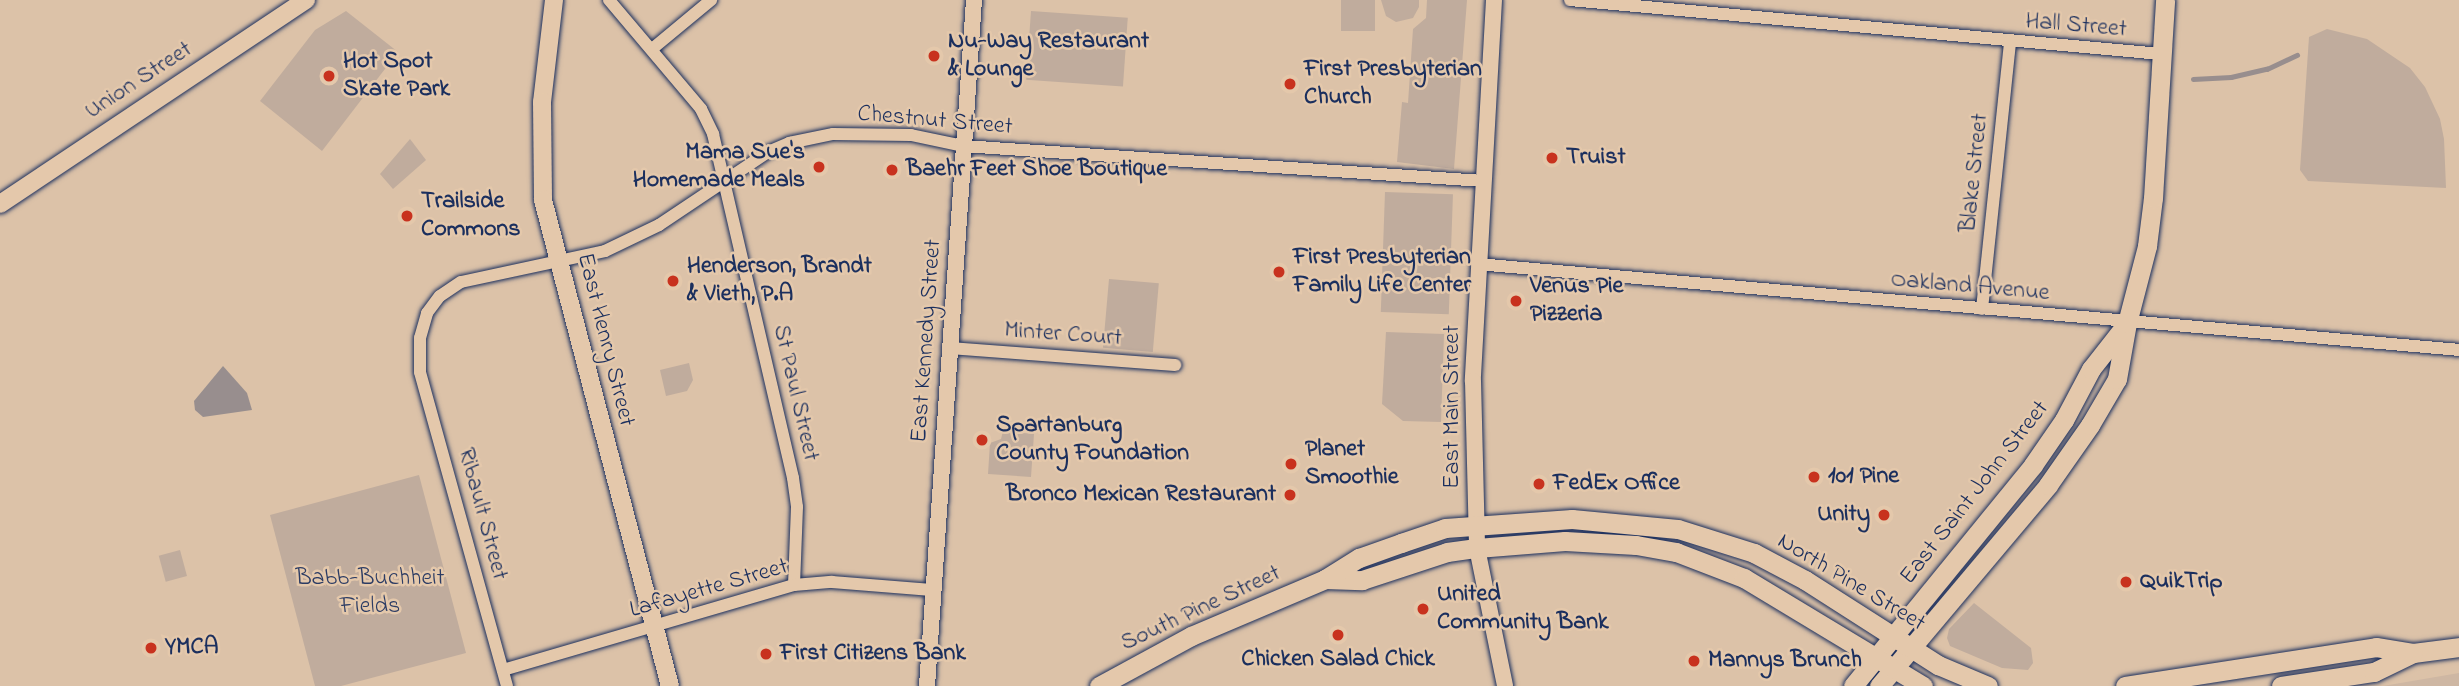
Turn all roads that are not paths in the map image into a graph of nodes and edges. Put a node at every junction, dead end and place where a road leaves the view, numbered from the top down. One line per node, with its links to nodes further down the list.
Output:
1 (554, 0): 16 (main road, East Henry Street)
2 (609, 0): 10 (street, St Paul Street)
3 (710, 0): 10 (street)
4 (974, 0): 12 (street, East Kennedy Street)
5 (1494, 0): 14 (street, East Main Street)
6 (1570, 0): 9 (street, Hall Street)
7 (2165, 0): 11 (main road, East Saint John Street)
8 (299, 2): 15 (main road, Union Street)
9 (2010, 41): 11 (street, Hall Street); 18 (street, Blake Street)
10 (652, 49): 13 (street, St Paul Street)
11 (2161, 54): 19 (main road, East Saint John Street)
12 (963, 146): 13 (street, Chestnut Street); 14 (street, Chestnut Street); 20 (street, East Kennedy Street)
13 (723, 181): 16 (street, Chestnut Street); 27 (street, St Paul Street)
14 (1483, 181): 17 (street, East Main Street)
15 (0, 204)
16 (559, 262): 22 (street, Chestnut Street); 29 (main road, East Henry Street)
17 (1477, 264): 18 (street, Oakland Avenue); 24 (street, East Main Street)
18 (1982, 309): 19 (street, Oakland Avenue)
19 (2127, 323): 21 (street, Oakland Avenue); 30 (main road, East Saint John Street); 32 (main road, East Saint John Street)
20 (949, 348): 23 (street, Minter Court); 28 (street, East Kennedy Street)
21 (2459, 350)
22 (419, 352): 36 (street, Ribault Street)
23 (1175, 365)
24 (1476, 525): 25 (street, East Main Street); 26 (main road, South Pine Street); 30 (main road, North Pine Street)
25 (1477, 548): 26 (main road, South Pine Street); 34 (main road, North Pine Street); 41 (street, East Main Street)
26 (1325, 579): 40 (main road, South Pine Street)
27 (794, 585): 28 (street, Lafayette Street); 29 (street, Lafayette Street)
28 (932, 590): 39 (street, East Kennedy Street)
29 (654, 626): 36 (street, Lafayette Street); 38 (main road, East Henry Street)
30 (1894, 637): 32 (main road, North Pine Street); 34 (main road, East Saint John Street)
31 (2459, 647): 33 (main road)
32 (1911, 648): 35 (main road, East Saint John Street); 45 (main road, North Pine Street)
33 (2413, 653): 46 (main road); 47 (main road)
34 (1877, 657): 35 (main road, North Pine Street); 42 (main road, East Saint John Street)
35 (1894, 668): 43 (main road, East Saint John Street); 44 (main road, North Pine Street)
36 (503, 670): 37 (street, Ribault Street)
37 (507, 686)
38 (670, 686)
39 (927, 686)
40 (1099, 686)
41 (1505, 686)
42 (1853, 686)
43 (1878, 686)
44 (1923, 686)
45 (1987, 686)
46 (2126, 686)
47 (2281, 686)

